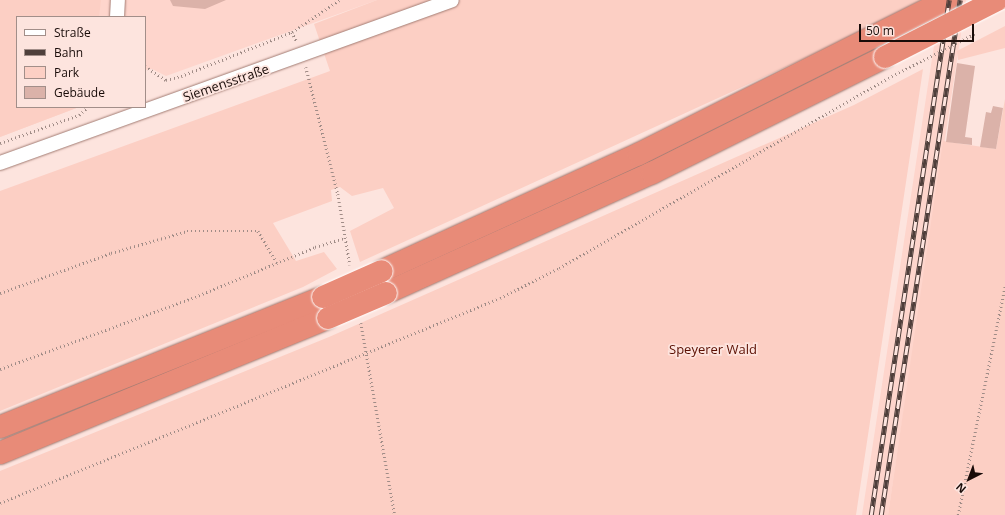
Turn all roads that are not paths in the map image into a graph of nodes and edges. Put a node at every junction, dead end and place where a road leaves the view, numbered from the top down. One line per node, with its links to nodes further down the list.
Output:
1 (118, 0): 5 (street)
2 (452, 0): 6 (street, Siemensstraße)
3 (947, 0): 10 (highway, bridge)
4 (997, 0): 11 (highway, bridge)
5 (117, 16)
6 (146, 106)
7 (139, 108): 8 (street, Siemensstraße)
8 (126, 112): 9 (street, Siemensstraße)
9 (0, 163)
10 (0, 427)
11 (0, 453)

